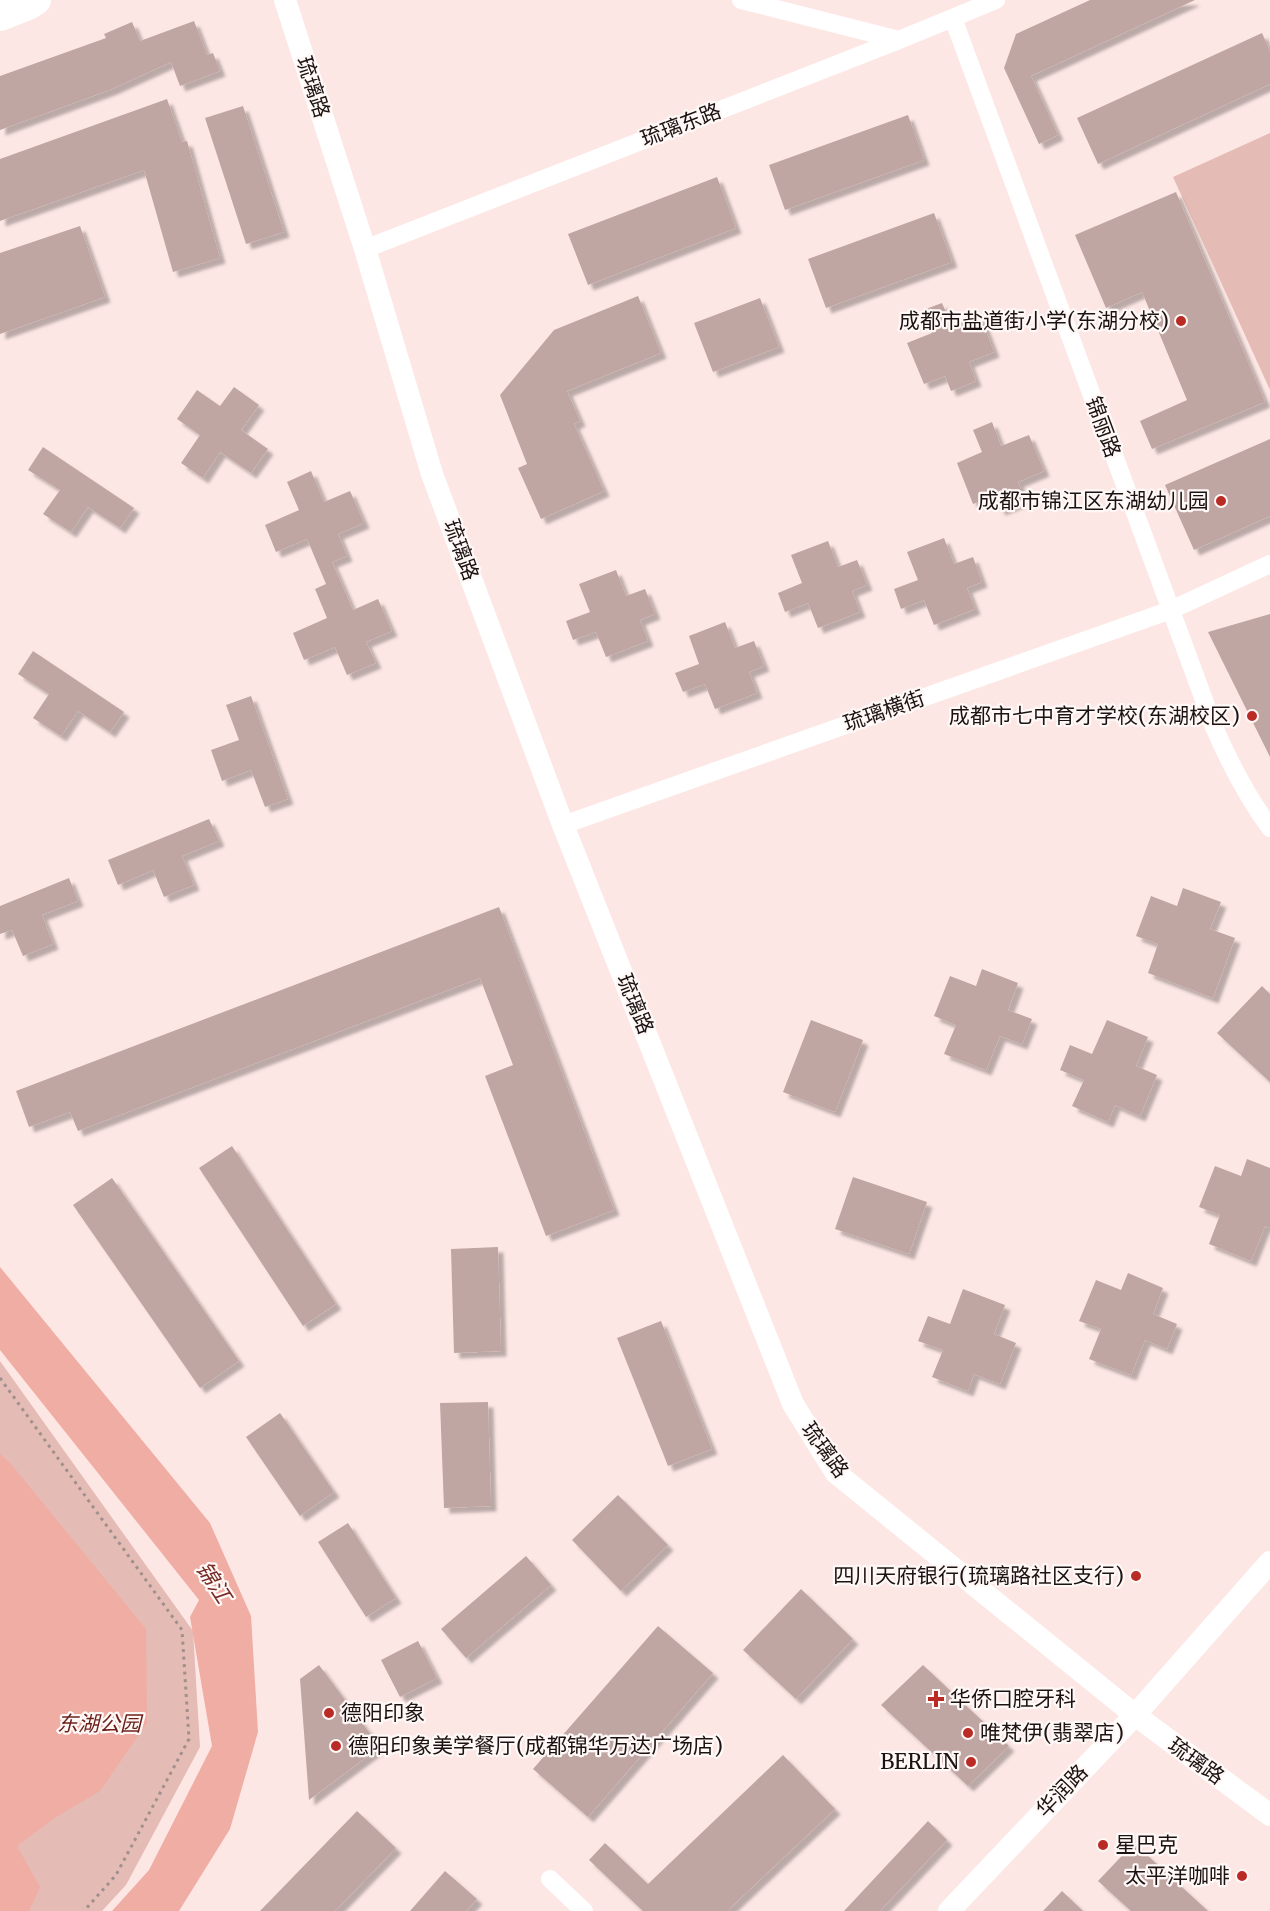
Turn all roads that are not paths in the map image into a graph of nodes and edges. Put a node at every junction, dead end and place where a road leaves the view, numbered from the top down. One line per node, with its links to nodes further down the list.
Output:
1 (36, 0): 5 (highway)
2 (285, 0): 8 (street, 琉璃路)
3 (741, 0): 7 (street)
4 (996, 0): 6 (street, 琉璃东路)
5 (0, 16)
6 (953, 18): 7 (street, 琉璃东路); 10 (street, 锦丽路)
7 (899, 40): 8 (street, 琉璃东路)
8 (365, 249): 11 (street, 琉璃路)
9 (1270, 564): 10 (street, 琉璃横街)
10 (1171, 610): 11 (street, 琉璃横街); 12 (street, 锦丽路)
11 (563, 825): 14 (street, 琉璃路)
12 (1270, 828)
13 (1270, 1562): 14 (street, 华润路)
14 (1135, 1715): 15 (street, 琉璃路); 18 (street, 华润路)
15 (1270, 1815)
16 (550, 1879): 17 (street)
17 (584, 1911)
18 (949, 1911)

